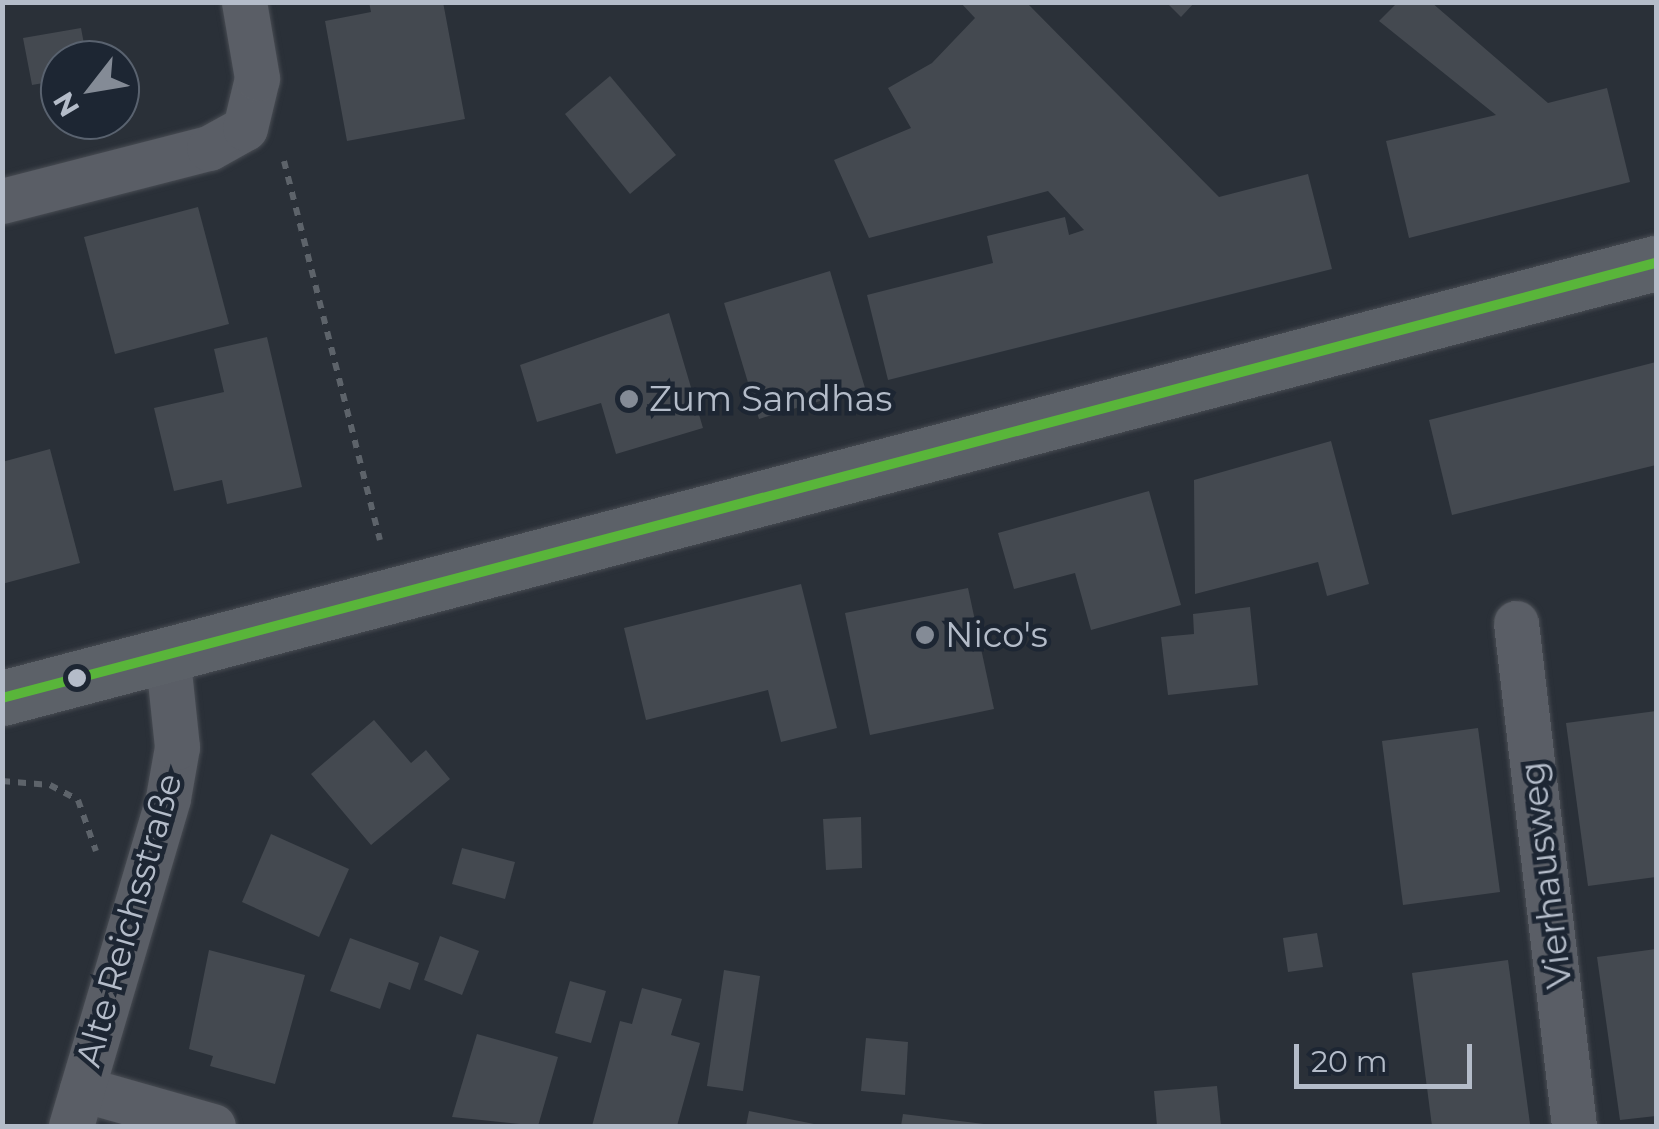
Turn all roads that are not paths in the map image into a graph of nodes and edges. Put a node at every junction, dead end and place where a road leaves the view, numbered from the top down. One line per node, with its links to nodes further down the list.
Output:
1 (244, 2): 2 (street)
2 (2, 201)
3 (1656, 263): 5 (main road)
4 (1516, 624): 9 (street, Vierhausweg)
5 (167, 652): 6 (main road); 7 (street, Alte Reichsstraße)
6 (2, 698)
7 (76, 1108): 8 (street)
8 (213, 1126)
9 (1574, 1126)

